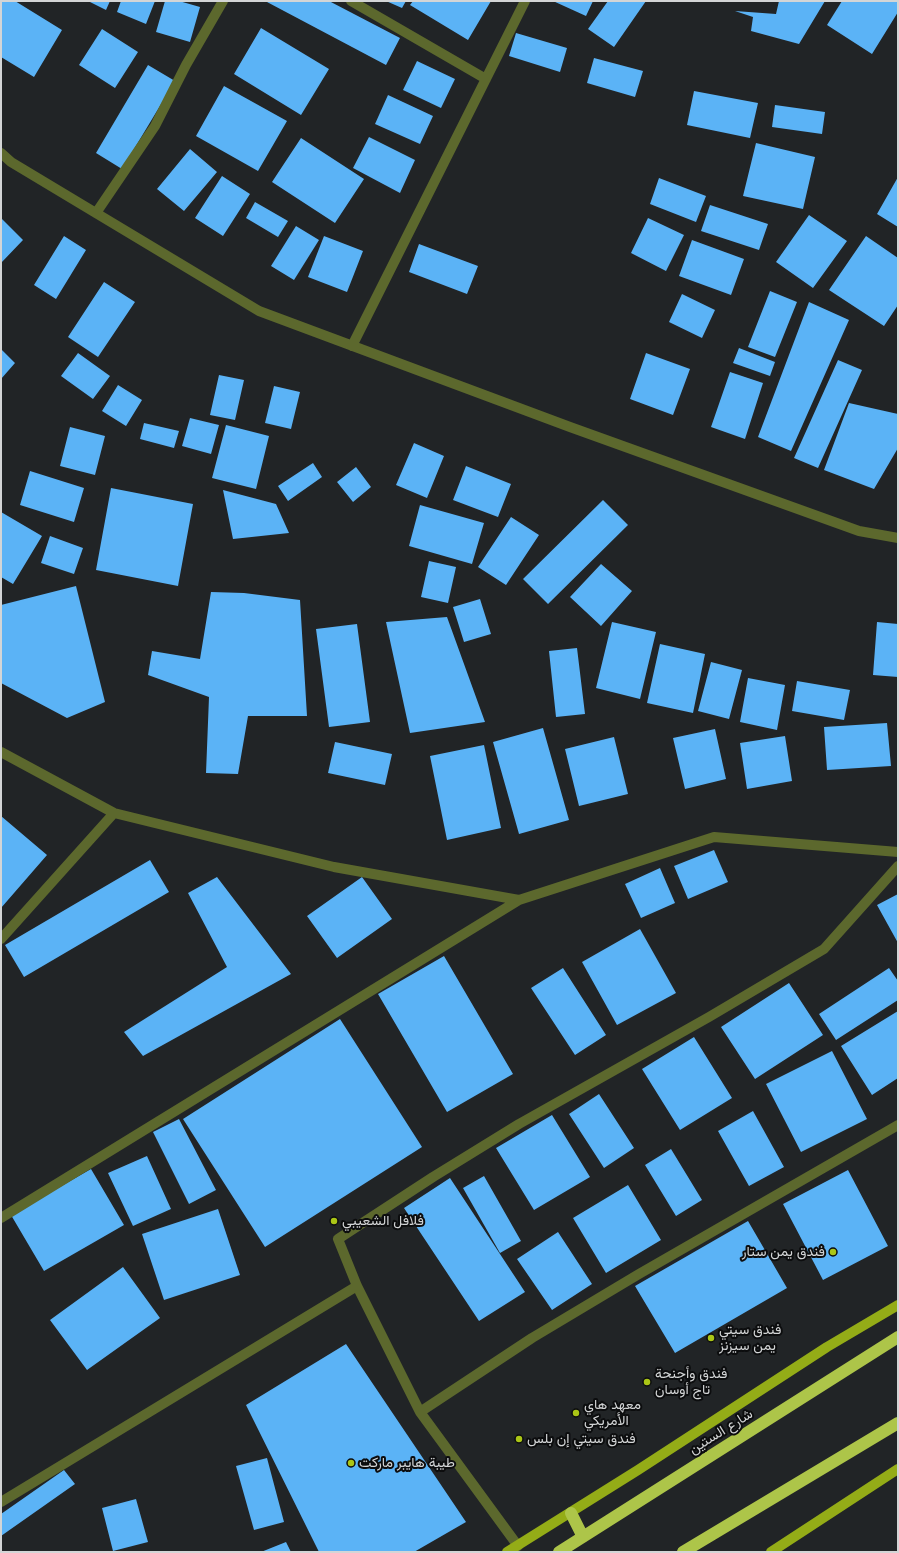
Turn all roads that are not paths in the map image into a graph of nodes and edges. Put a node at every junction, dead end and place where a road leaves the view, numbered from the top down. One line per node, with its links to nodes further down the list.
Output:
1 (223, 1): 6 (street)
2 (351, 1): 4 (street)
3 (525, 1): 4 (street)
4 (486, 79): 7 (street)
5 (1, 153): 6 (street)
6 (96, 213): 7 (street)
7 (352, 346): 8 (street)
8 (898, 538)
9 (1, 752): 10 (street)
10 (114, 813): 13 (street); 14 (street)
11 (898, 852): 13 (street)
12 (898, 866): 17 (street)
13 (519, 900): 16 (street)
14 (1, 939)
15 (898, 1125): 20 (street)
16 (1, 1218)
17 (357, 1286): 20 (street); 23 (street)
18 (898, 1305): 24 (main road)
19 (898, 1337): 25 (highway, شارع الستين)
20 (420, 1412): 26 (street)
21 (898, 1423): 29 (highway)
22 (898, 1469): 30 (main road)
23 (1, 1502)
24 (571, 1513): 25 (highway); 26 (main road)
25 (583, 1537): 28 (highway, شارع الستين)
26 (518, 1546): 27 (main road)
27 (507, 1552)
28 (559, 1552)
29 (683, 1552)
30 (771, 1552)

